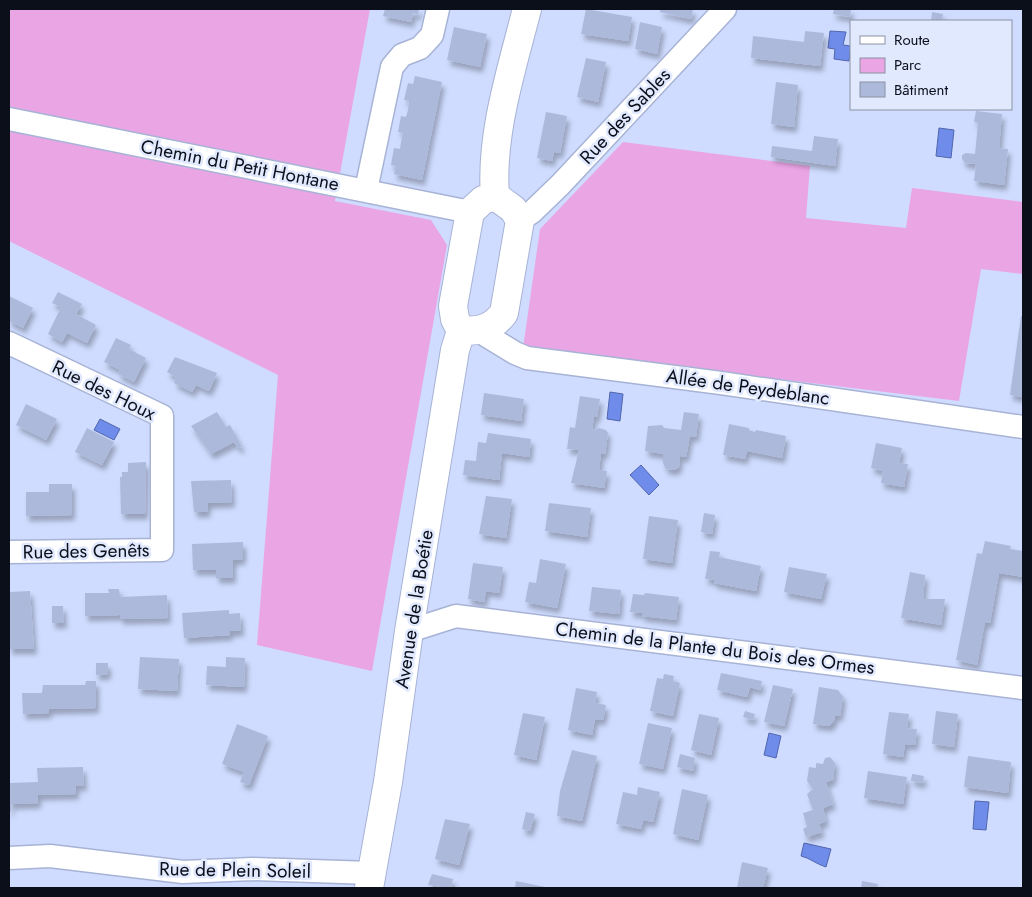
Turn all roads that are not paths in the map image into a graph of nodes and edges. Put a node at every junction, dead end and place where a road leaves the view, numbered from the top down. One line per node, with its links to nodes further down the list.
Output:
1 (438, 9): 6 (street)
2 (527, 9): 5 (main road)
3 (725, 9): 8 (street, Rue des Sables)
4 (9, 119): 6 (street, Chemin du Petit Hontane)
5 (494, 186): 7 (main road); 8 (main road)
6 (366, 190): 7 (street, Chemin du Petit Hontane)
7 (470, 212): 9 (main road)
8 (520, 220): 9 (main road)
9 (470, 331): 11 (street, Allée de Peydeblanc); 14 (main road, Avenue de la Boétie)
10 (9, 343): 12 (street, Rue des Houx)
11 (1023, 427)
12 (162, 550): 13 (street, Rue des Genêts)
13 (9, 552)
14 (410, 631): 15 (street, Chemin de la Plante du Bois des Ormes); 18 (main road, Avenue de la Boétie)
15 (1023, 688)
16 (9, 858): 17 (street, Rue de Plein Soleil)
17 (308, 880): 18 (street, Rue de Plein Soleil)
18 (370, 881)

